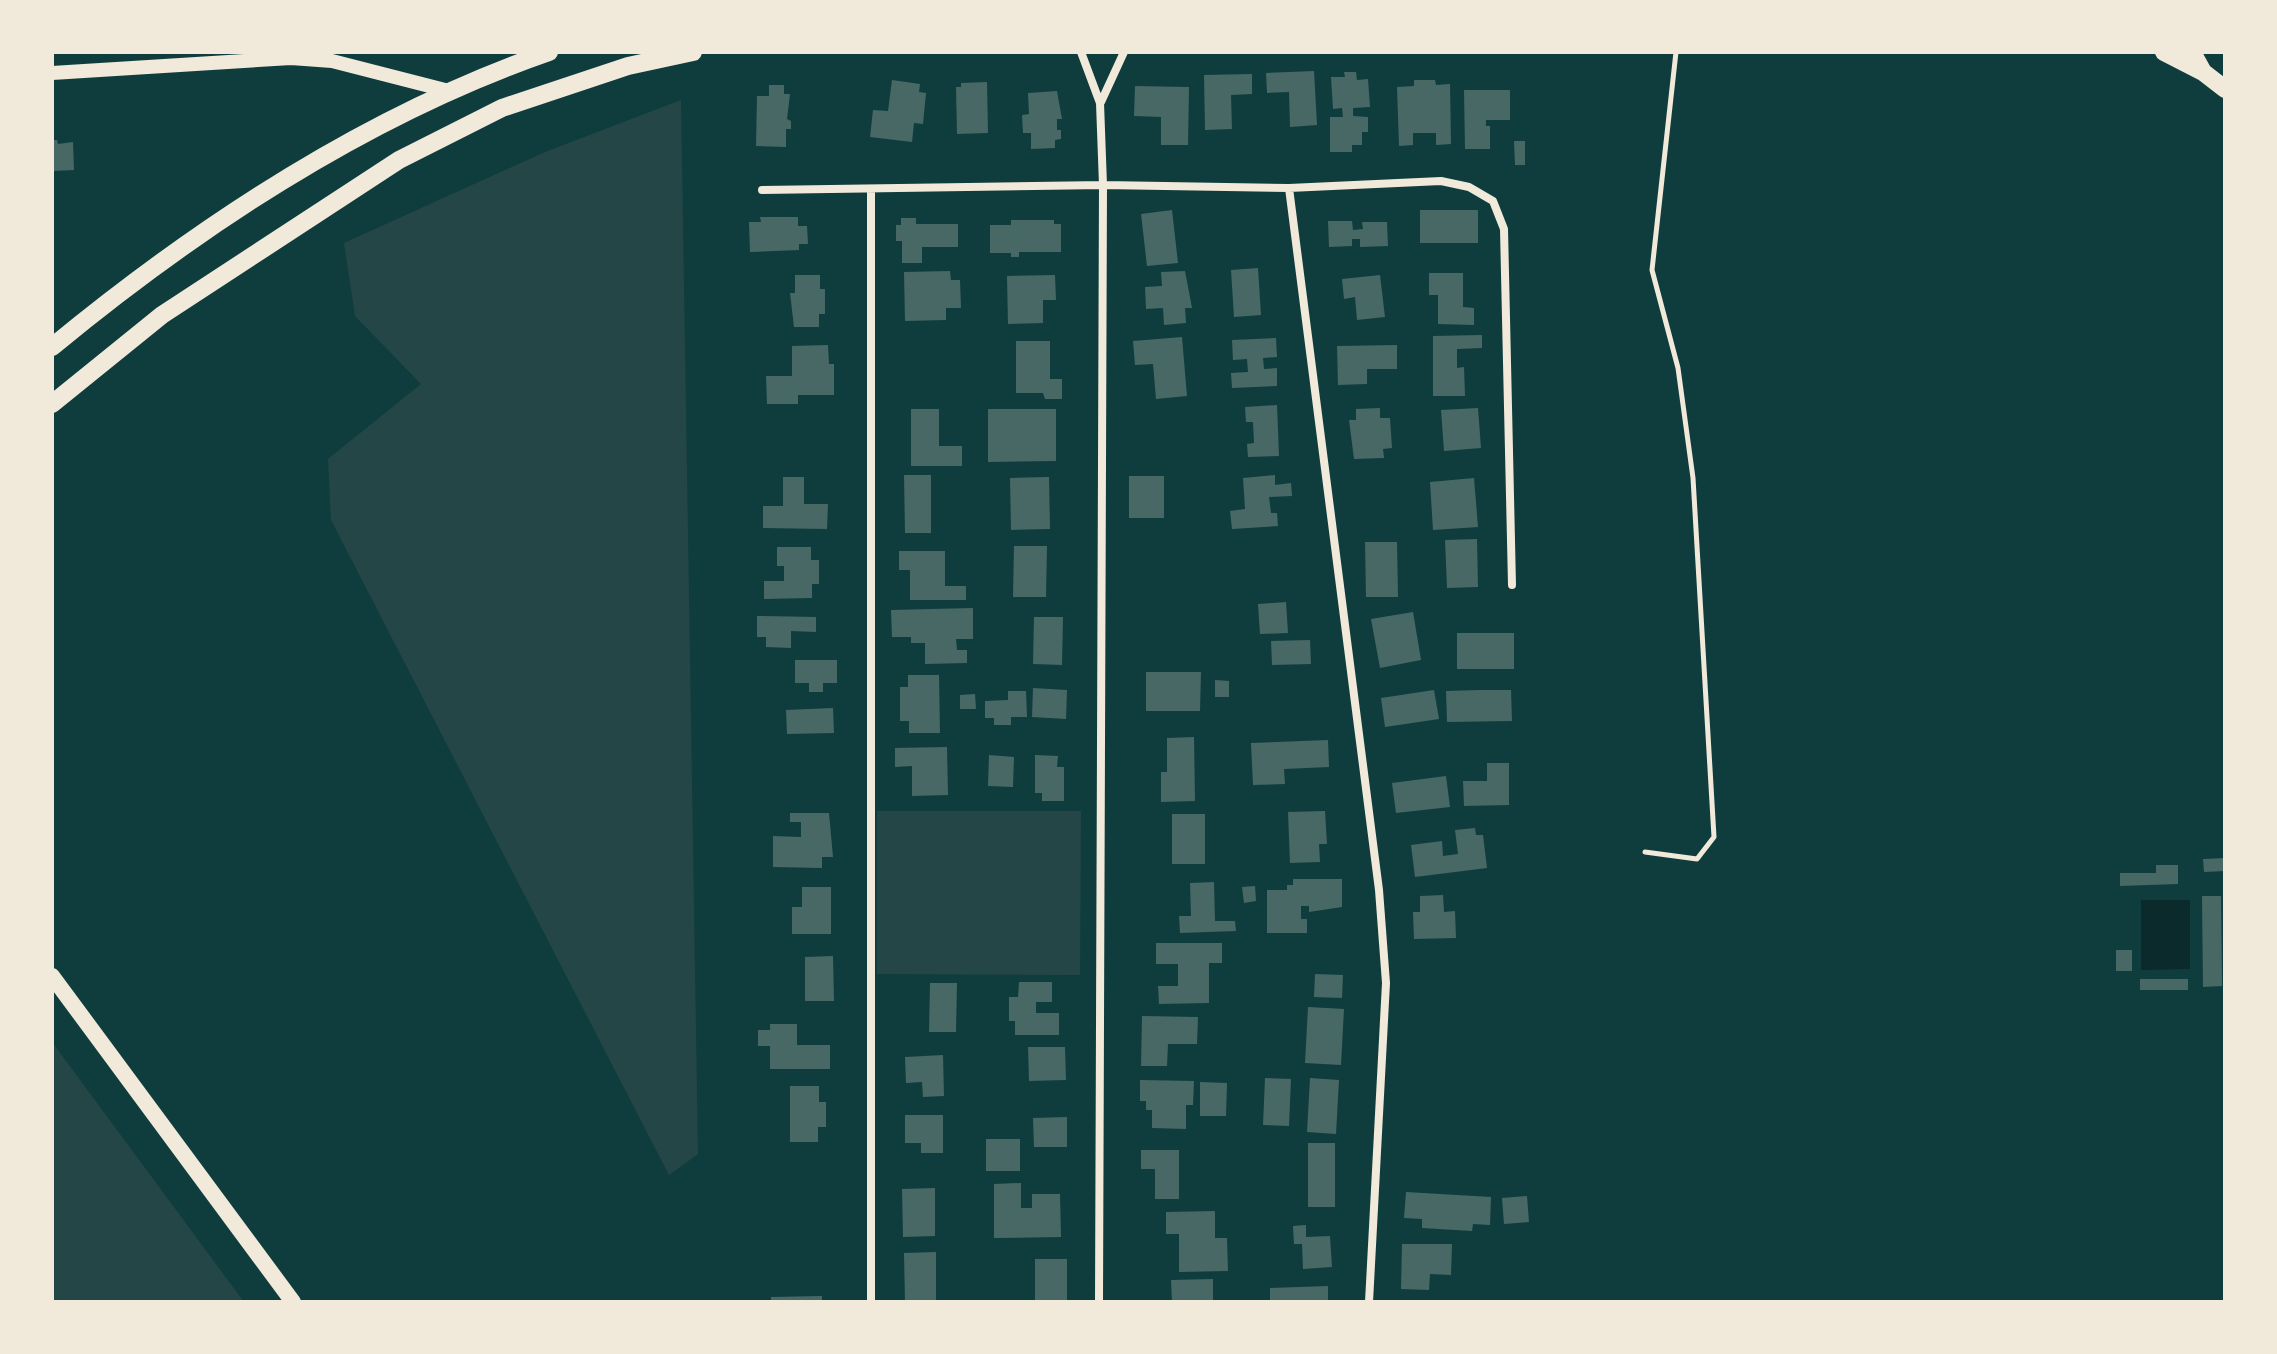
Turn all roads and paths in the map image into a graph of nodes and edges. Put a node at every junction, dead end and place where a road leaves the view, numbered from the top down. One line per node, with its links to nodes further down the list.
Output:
1 (549, 52): 11 (highway)
2 (693, 52): 18 (highway)
3 (1081, 52): 12 (street)
4 (1124, 52): 12 (street)
5 (1676, 52): 20 (lane)
6 (2164, 52): 8 (highway)
7 (2192, 52): 8 (highway)
8 (2203, 72): 10 (highway)
9 (52, 73): 11 (street)
10 (2225, 89)
11 (449, 91): 17 (highway)
12 (1100, 103): 13 (street)
13 (1103, 185): 14 (street); 16 (street); 24 (street)
14 (1289, 188): 19 (street); 25 (street)
15 (762, 190): 16 (street)
16 (871, 190): 23 (street)
17 (52, 347)
18 (52, 404)
19 (1512, 585)
20 (1645, 852)
21 (52, 976): 22 (main road)
22 (293, 1302)
23 (871, 1302)
24 (1099, 1302)
25 (1369, 1302)

